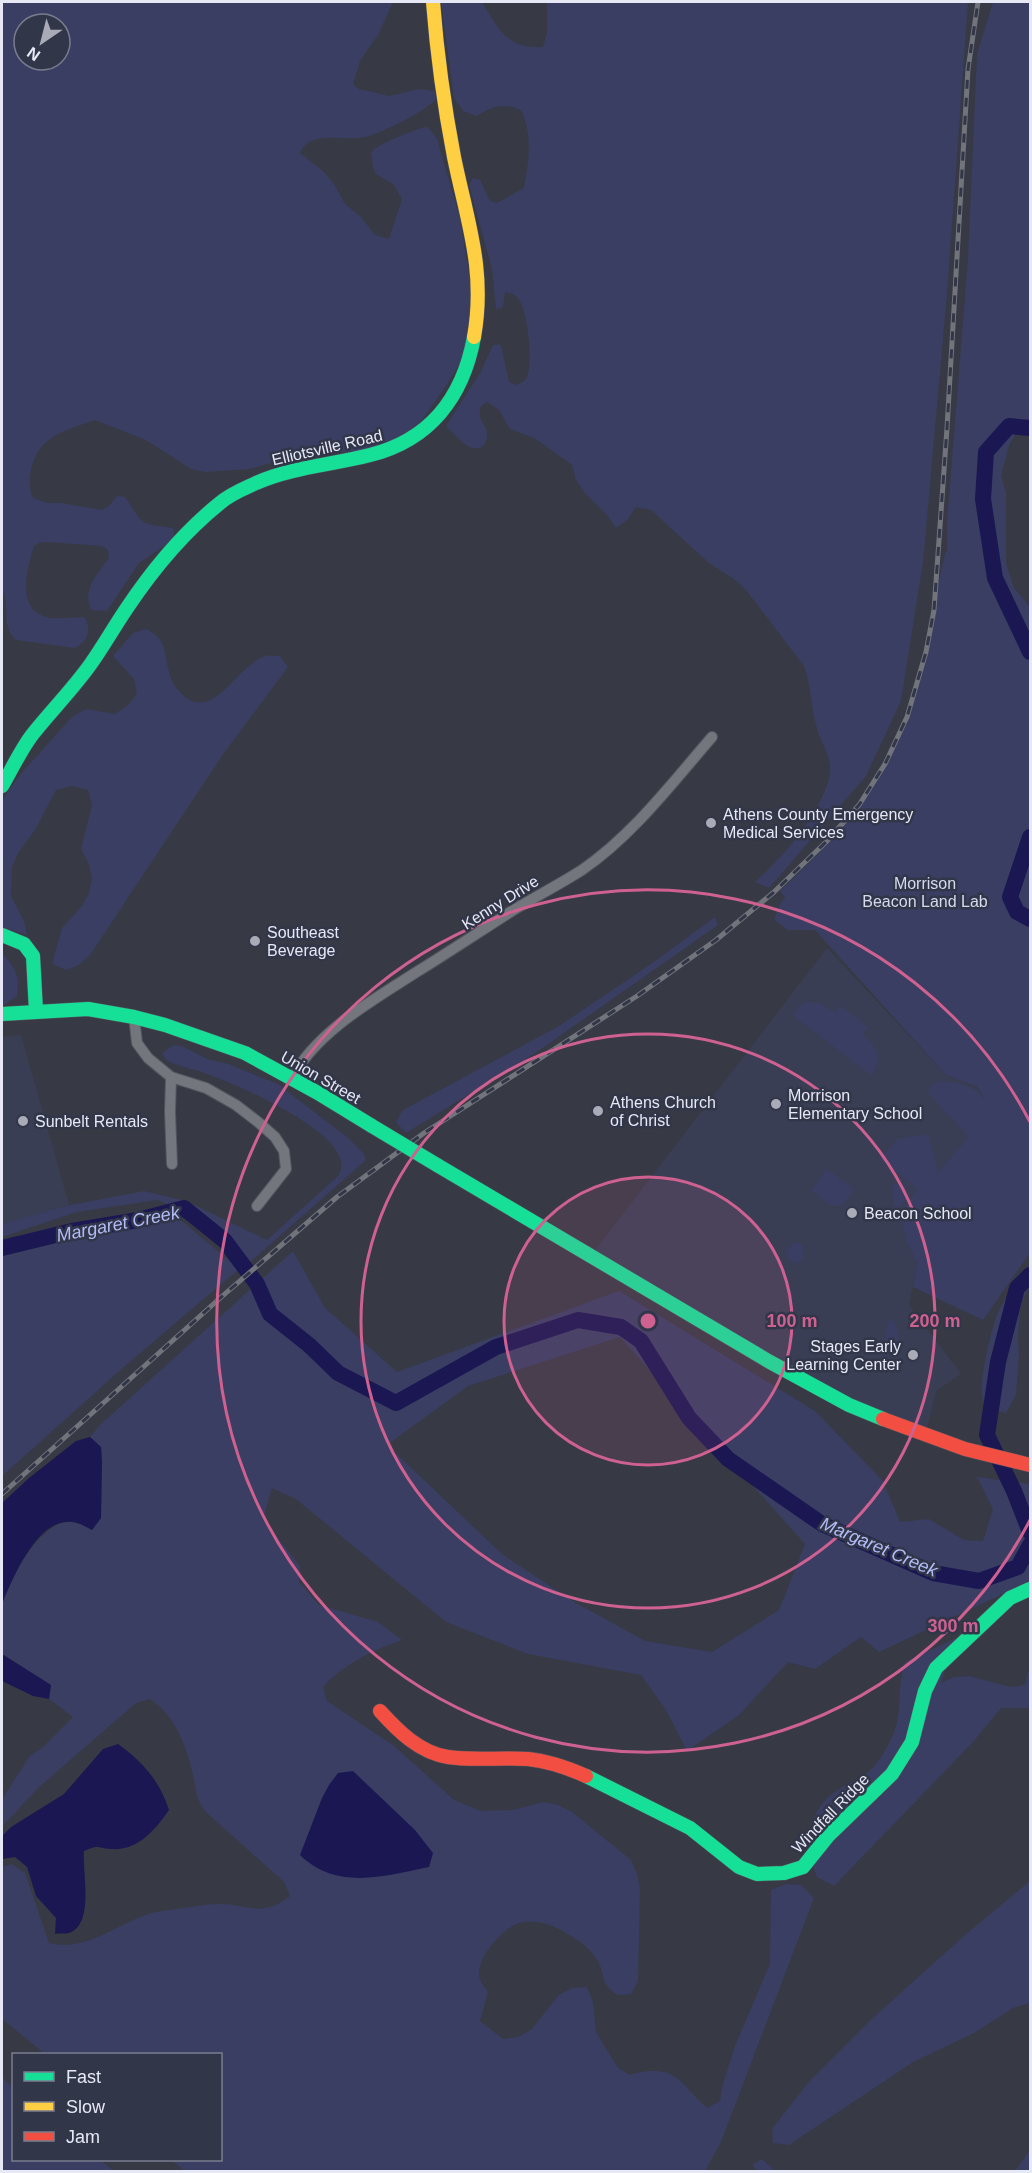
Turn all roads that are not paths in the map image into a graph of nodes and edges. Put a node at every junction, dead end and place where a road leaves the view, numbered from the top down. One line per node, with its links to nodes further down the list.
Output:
1 (433, 2): 3 (street, Elliotsville Road)
2 (712, 737): 9 (street, Kenny Drive)
3 (2, 786)
4 (2, 935): 5 (street)
5 (36, 1011): 6 (street, Union Street); 7 (street, Union Street)
6 (2, 1014)
7 (134, 1017): 8 (street); 9 (street, Union Street)
8 (171, 1077): 10 (street); 11 (street)
9 (292, 1078): 12 (street, Union Street, bridge)
10 (172, 1164)
11 (257, 1206)
12 (1030, 1465)
13 (1030, 1589): 14 (street, Windfall Ridge)
14 (380, 1711)

